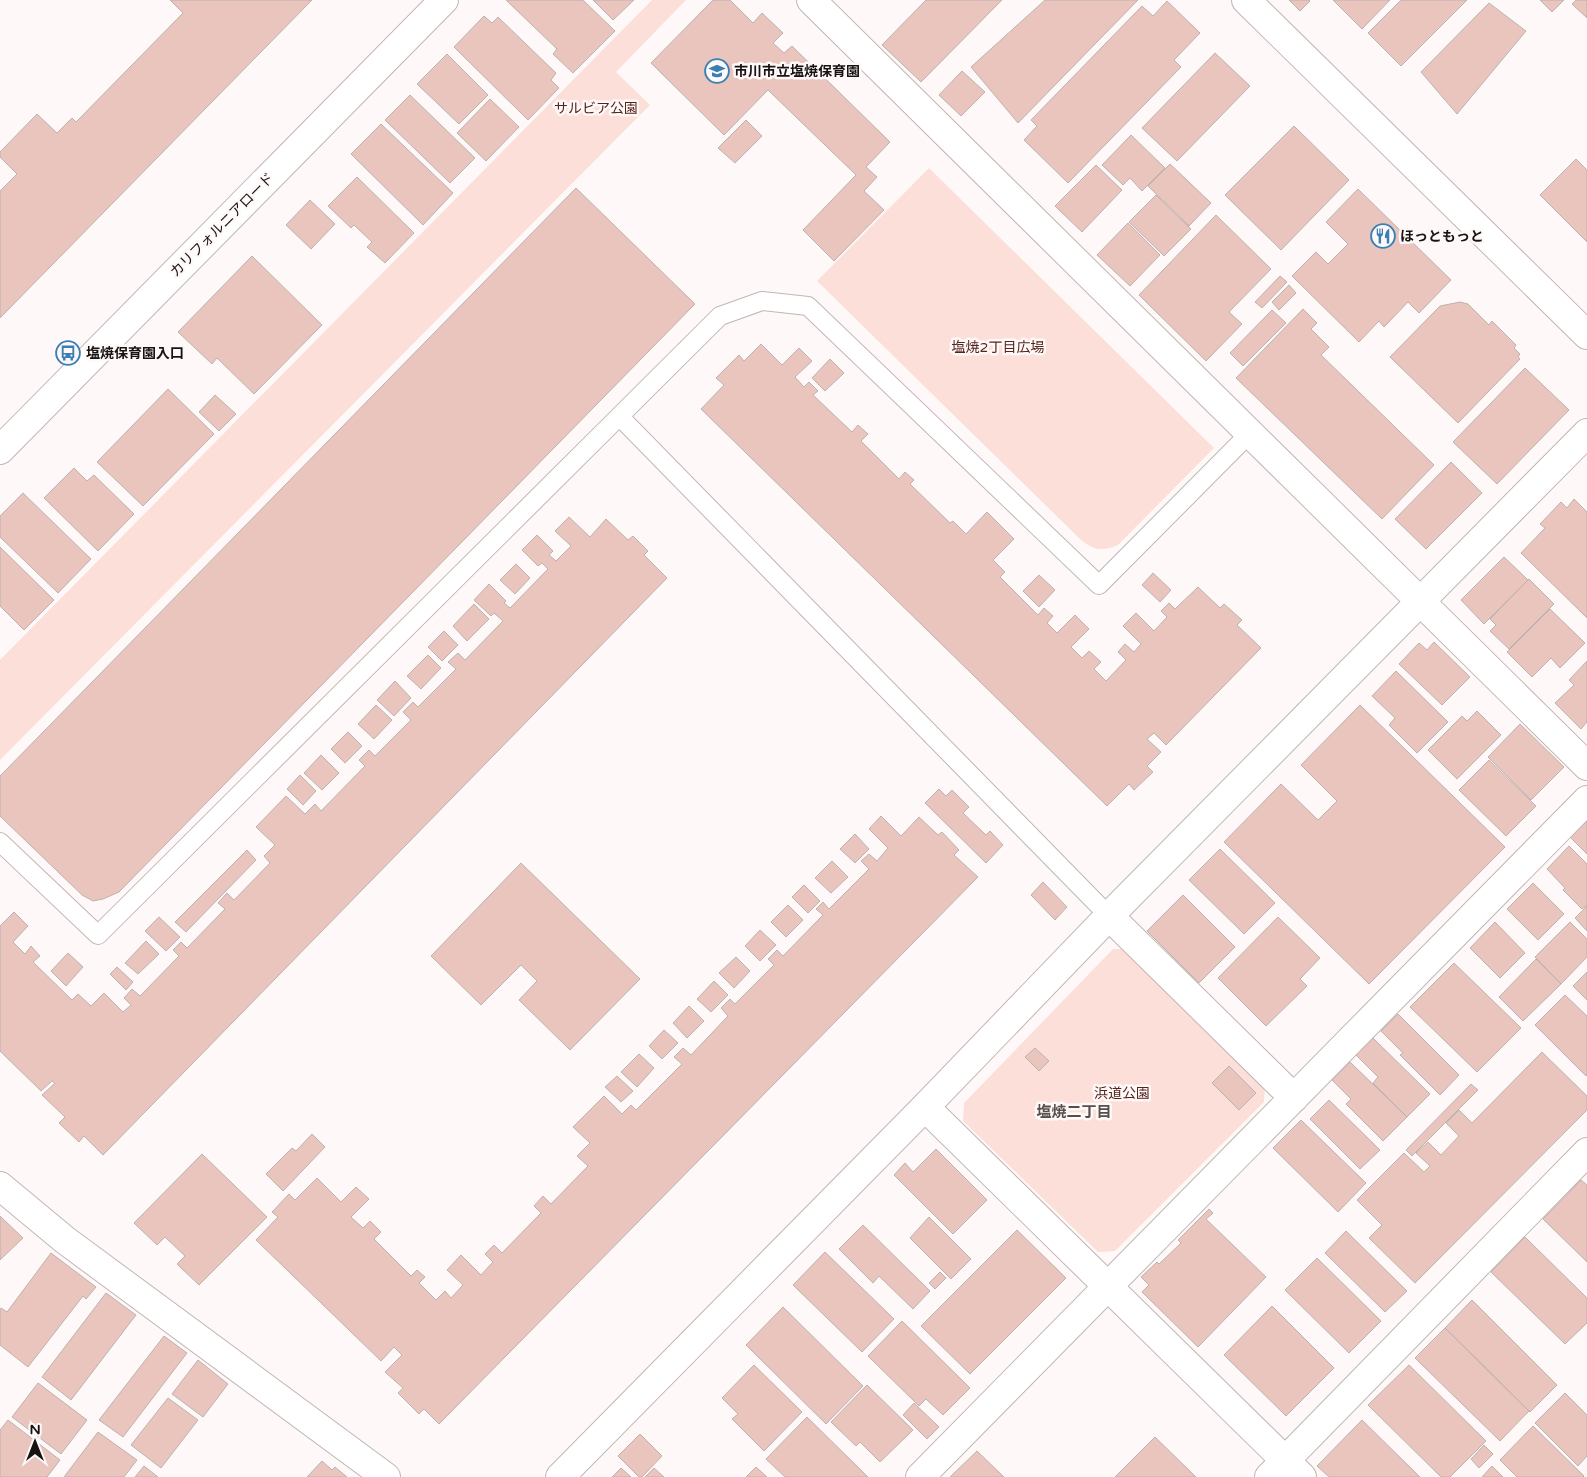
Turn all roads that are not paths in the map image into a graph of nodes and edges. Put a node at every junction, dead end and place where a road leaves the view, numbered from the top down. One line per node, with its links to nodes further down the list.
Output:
1 (810, 0): 6 (street)
2 (1246, 0): 4 (street)
3 (434, 3): 8 (street, カリフォルニアロード)
4 (1587, 335)
5 (620, 417): 6 (lane); 12 (lane); 13 (lane)
6 (1250, 433): 9 (street)
7 (1587, 433): 9 (street)
8 (0, 450)
9 (1420, 602): 10 (street); 13 (street)
10 (1587, 766)
11 (1587, 800): 14 (street)
12 (0, 842)
13 (1109, 916): 14 (street); 15 (street)
14 (1294, 1098): 18 (street)
15 (924, 1107): 18 (street); 21 (street)
16 (1587, 1152): 19 (street)
17 (0, 1186): 20 (street)
18 (1108, 1286): 19 (street); 22 (street)
19 (1285, 1471)
20 (386, 1477)
21 (560, 1477)
22 (920, 1477)

